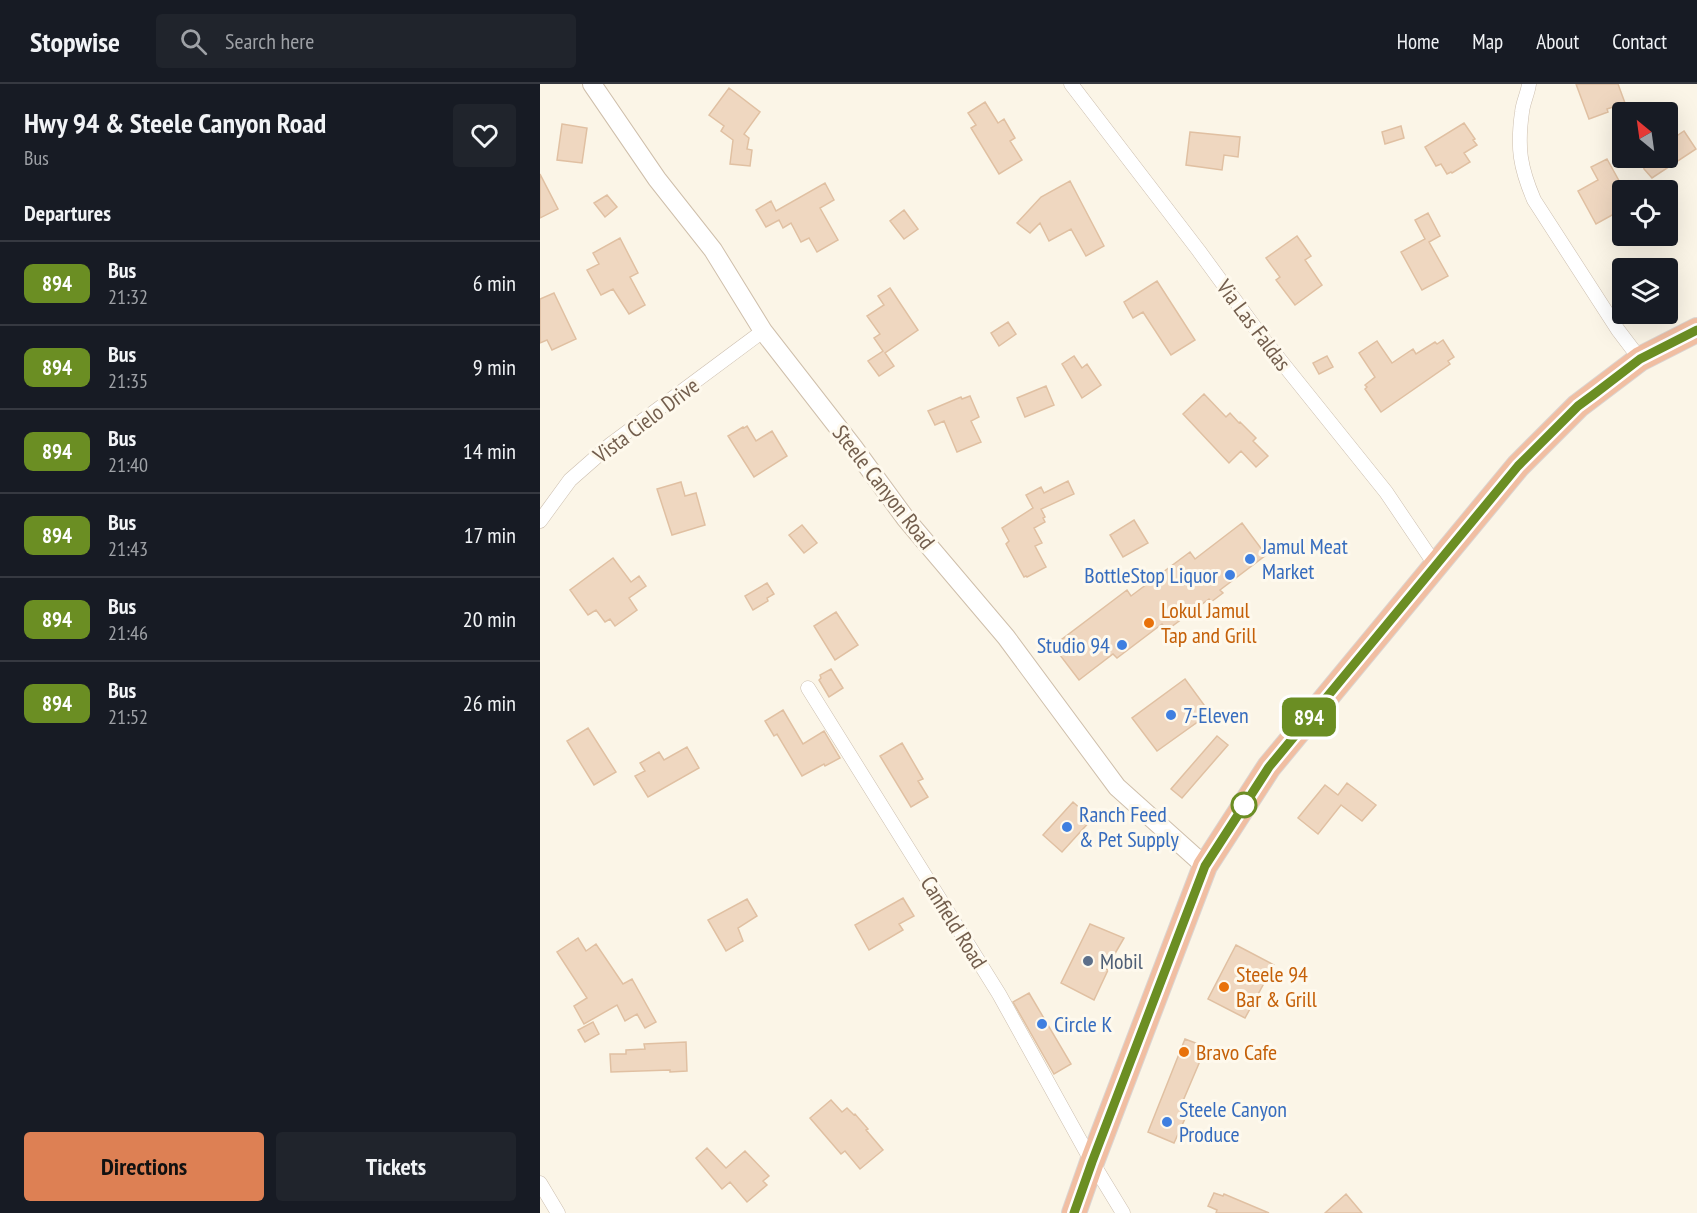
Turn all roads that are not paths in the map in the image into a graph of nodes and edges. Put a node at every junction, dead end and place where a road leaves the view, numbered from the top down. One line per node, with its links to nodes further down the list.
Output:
1 (592, 84): 5 (street, Steele Canyon Road)
2 (1071, 84): 8 (street, Via Las Faldas)
3 (1529, 84): 6 (street)
4 (1697, 330): 6 (highway)
5 (764, 331): 7 (street, Vista Cielo Drive); 10 (street, Steele Canyon Road)
6 (1640, 359): 8 (highway)
7 (540, 521)
8 (1436, 566): 10 (highway)
9 (808, 688): 11 (street, Canfield Road)
10 (1205, 866): 11 (highway)
11 (1092, 1162): 14 (highway); 15 (street, Canfield Road)
12 (540, 1183): 13 (street)
13 (558, 1213)
14 (1074, 1213)
15 (1123, 1213)

